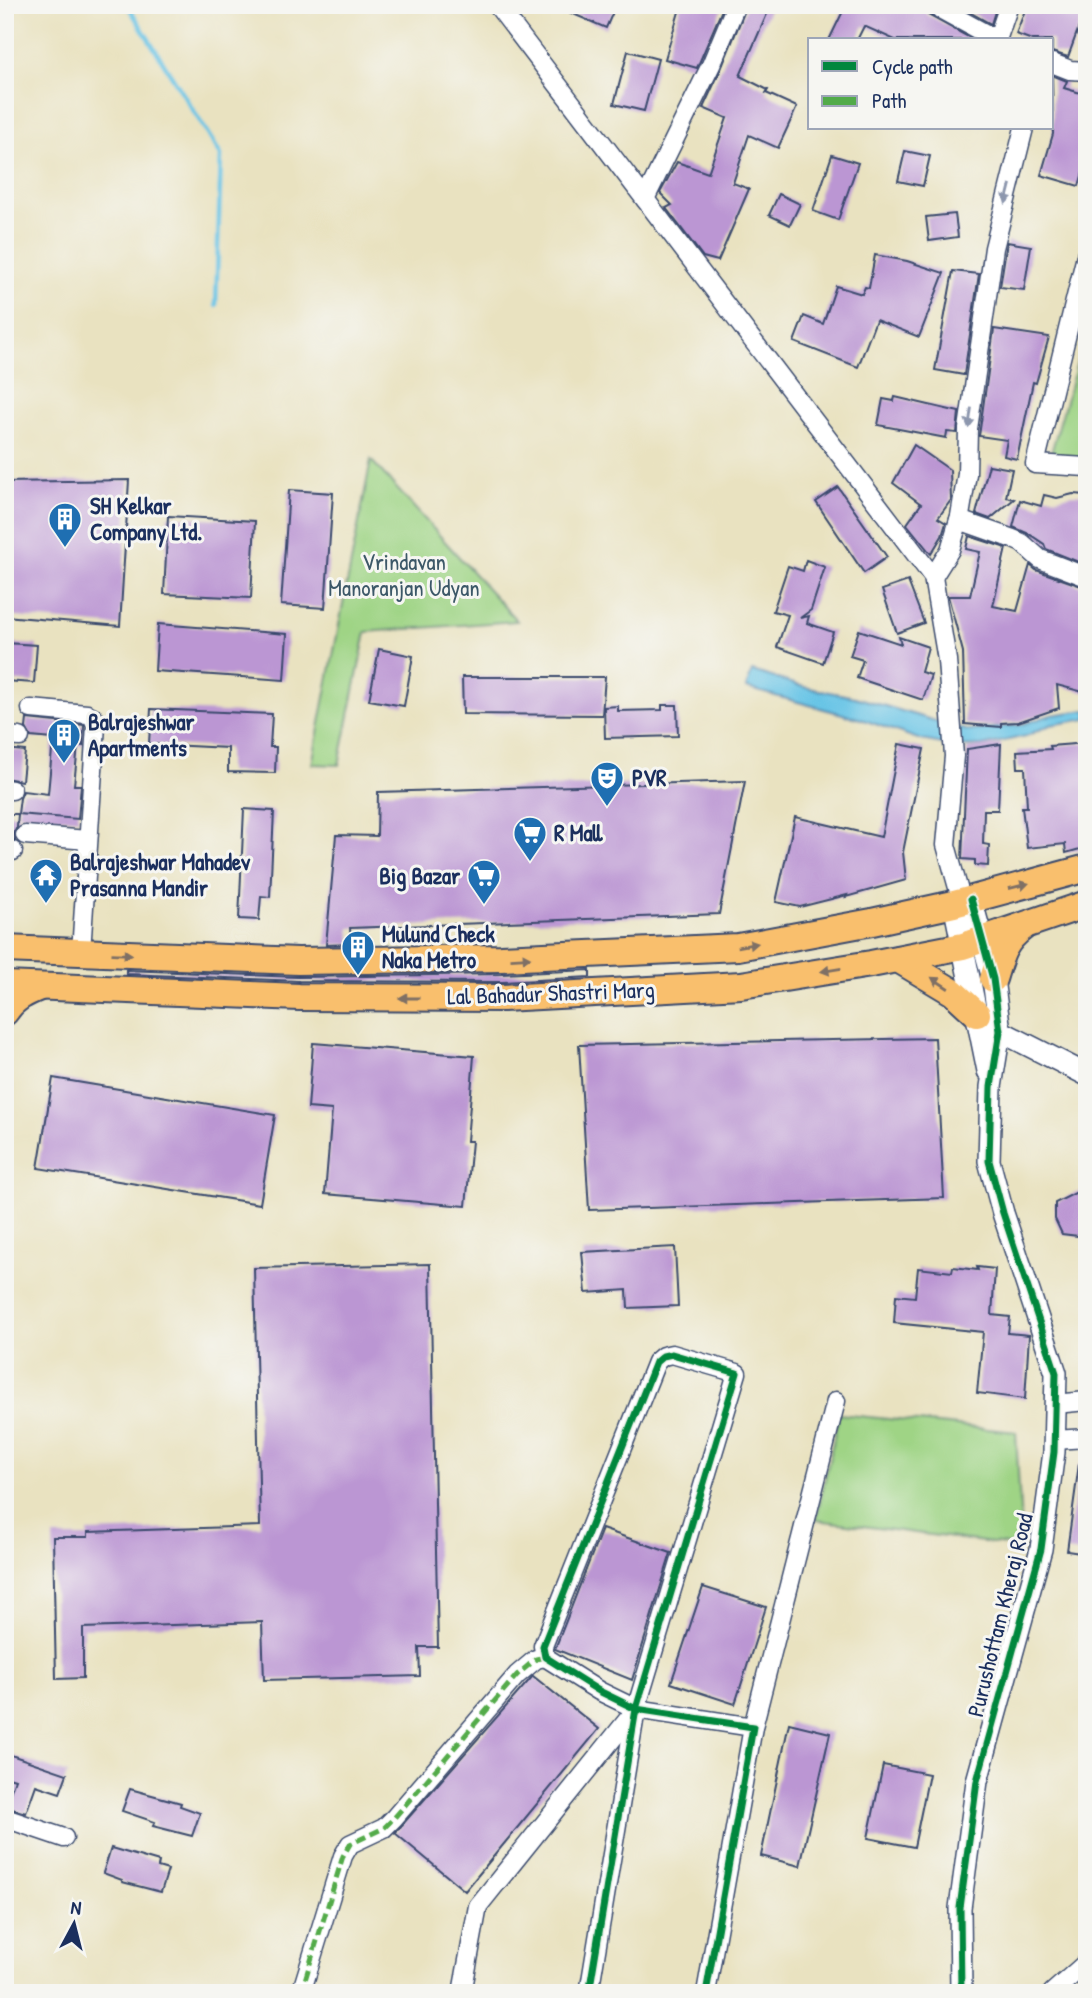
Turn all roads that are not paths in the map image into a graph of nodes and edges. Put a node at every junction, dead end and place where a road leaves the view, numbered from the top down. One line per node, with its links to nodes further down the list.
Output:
1 (497, 5): 10 (street)
2 (736, 5): 10 (street)
3 (933, 5): 5 (street)
4 (1009, 5): 6 (street)
5 (993, 38)
6 (998, 38)
7 (1054, 64): 8 (street)
8 (1087, 71)
9 (1024, 130): 13 (street, one-way to 13)
10 (645, 200): 15 (street)
11 (1087, 251): 12 (street)
12 (1087, 467)
13 (959, 520): 14 (street); 15 (street)
14 (1087, 576)
15 (933, 577): 20 (street)
16 (31, 709): 18 (street)
17 (25, 835): 18 (street)
18 (88, 840): 25 (street)
19 (1087, 868): 20 (main road, Lal Bahadur Shastri Marg, one-way to 19)
20 (962, 902): 23 (street); 25 (main road, Lal Bahadur Shastri Marg, one-way to 20)
21 (1087, 904): 22 (main road, Lal Bahadur Shastri Marg)
22 (1024, 926): 23 (main road, Lal Bahadur Shastri Marg); 27 (main road)
23 (973, 943): 26 (main road, Lal Bahadur Shastri Marg); 27 (street); 31 (street)
24 (5, 949): 25 (main road, Lal Bahadur Shastri Marg)
25 (81, 952)
26 (898, 958): 29 (main road, Lal Bahadur Shastri Marg, one-way to 29); 31 (main road, one-way to 26)
27 (993, 979): 31 (street)
28 (5, 985): 29 (main road, Lal Bahadur Shastri Marg)
29 (42, 986): 30 (main road)
30 (5, 1012)
31 (986, 1025): 32 (street); 35 (street, Purushottam Kheraj Road)
32 (1087, 1075)
33 (836, 1401): 40 (street)
34 (1087, 1401): 35 (street)
35 (1055, 1404): 37 (street, Purushottam Kheraj Road)
36 (1087, 1438): 37 (street)
37 (1054, 1440): 48 (street, Purushottam Kheraj Road)
38 (545, 1657): 39 (street); 39 (street); 44 (street)
39 (636, 1709): 40 (street); 45 (street); 46 (street)
40 (753, 1727): 47 (street)
41 (5, 1818): 42 (street)
42 (64, 1838)
43 (1086, 1963): 49 (street)
44 (301, 1993)
45 (462, 1993)
46 (589, 1993)
47 (706, 1993)
48 (961, 1993)
49 (1052, 1993)

